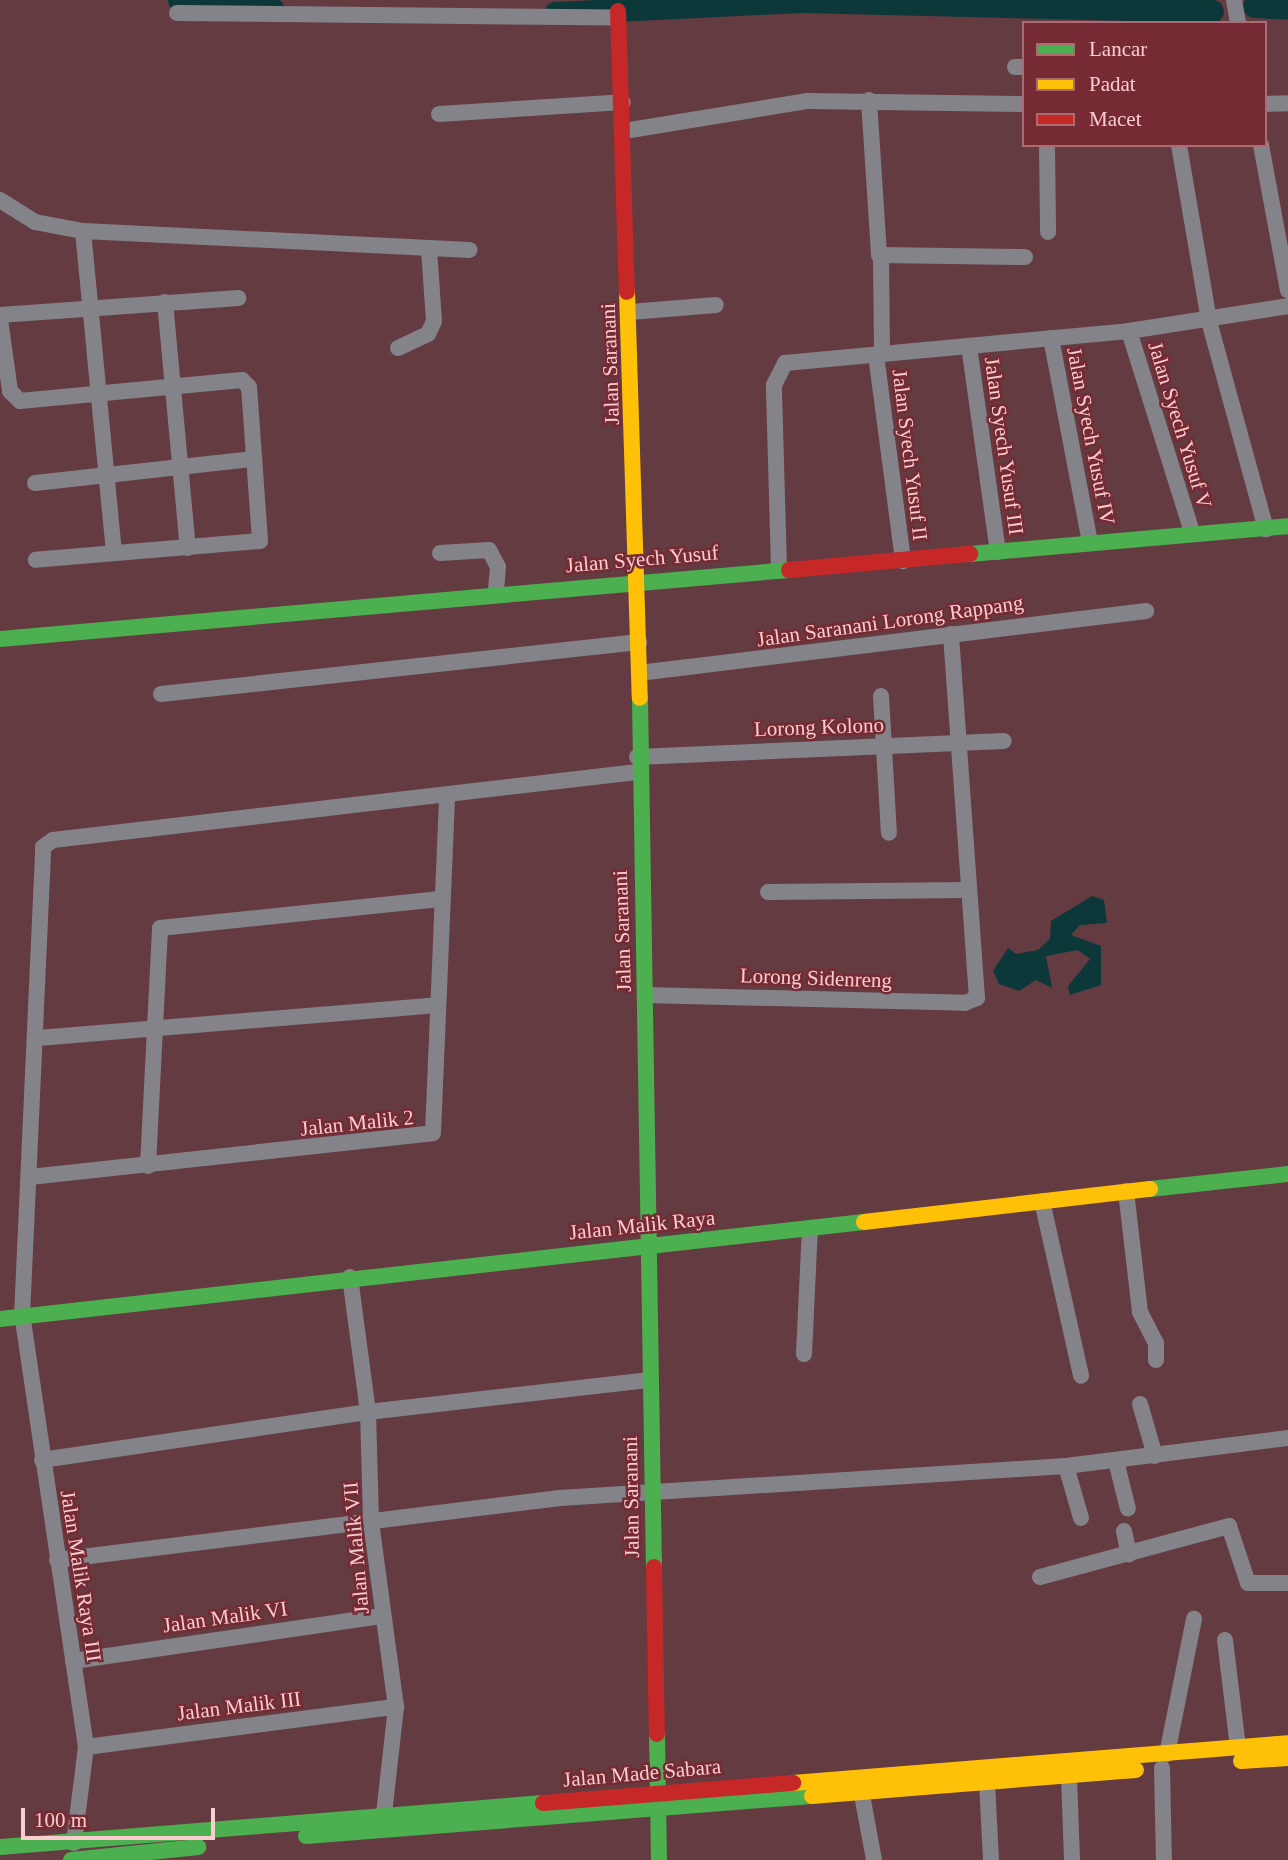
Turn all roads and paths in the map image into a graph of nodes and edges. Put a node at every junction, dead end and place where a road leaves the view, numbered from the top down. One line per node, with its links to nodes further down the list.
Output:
1 (1234, 0): 6 (street)
2 (227, 7): 3 (street); 5 (street)
3 (427, 9): 4 (street)
4 (618, 10): 8 (street, Jalan Saranani)
5 (177, 13)
6 (1238, 21)
7 (869, 100): 10 (street); 13 (street); 22 (street, Jalan Syech Yusuf II)
8 (623, 102): 12 (street); 13 (street, Jalan Saranani)
9 (1288, 103): 11 (street)
10 (1022, 104)
11 (1267, 104)
12 (439, 114)
13 (624, 131): 30 (street, Jalan Saranani)
14 (1047, 147): 19 (street)
15 (1179, 147): 32 (street)
16 (1261, 147): 24 (street)
17 (0, 200): 18 (street)
18 (83, 231): 20 (street); 27 (street)
19 (1048, 232)
20 (429, 249): 21 (street); 36 (street)
21 (470, 250)
22 (881, 257): 23 (street); 37 (street, Jalan Syech Yusuf II)
23 (1025, 257)
24 (1288, 292)
25 (238, 298): 26 (street)
26 (165, 302): 27 (street); 38 (street)
27 (86, 305): 31 (street); 39 (street)
28 (716, 305): 30 (street)
29 (1288, 306): 32 (street)
30 (629, 312): 55 (street, Jalan Saranani)
31 (0, 317): 39 (street)
32 (1209, 321): 33 (street); 45 (street)
33 (1129, 331): 34 (street); 46 (street, Jalan Syech Yusuf V)
34 (1051, 338): 35 (street); 47 (street, Jalan Syech Yusuf IV)
35 (969, 346): 37 (street); 50 (street, Jalan Syech Yusuf III)
36 (398, 348)
37 (879, 355): 53 (street, Jalan Syech Yusuf II); 54 (street)
38 (170, 387): 39 (street); 40 (street); 41 (street)
39 (94, 392): 42 (street)
40 (254, 459): 41 (street); 48 (street)
41 (176, 467): 42 (street); 48 (street)
42 (102, 473): 43 (street); 49 (street)
43 (35, 482)
44 (1288, 526): 45 (street, Jalan Syech Yusuf)
45 (1266, 529): 46 (street, Jalan Syech Yusuf)
46 (1192, 532): 47 (street, Jalan Syech Yusuf)
47 (1090, 542): 50 (street, Jalan Syech Yusuf)
48 (188, 548): 49 (street)
49 (114, 552): 52 (street)
50 (998, 552): 53 (street, Jalan Syech Yusuf)
51 (440, 553): 56 (street)
52 (36, 560)
53 (903, 561): 54 (street, Jalan Syech Yusuf)
54 (779, 569): 55 (street, Jalan Syech Yusuf)
55 (637, 582): 56 (street, Jalan Syech Yusuf); 60 (street, Jalan Saranani)
56 (496, 592): 59 (street, Jalan Syech Yusuf)
57 (1146, 611): 58 (street, Jalan Saranani Lorong Rappang)
58 (951, 634): 61 (street, Jalan Saranani Lorong Rappang); 65 (street)
59 (0, 639)
60 (639, 642): 61 (street, Jalan Saranani); 62 (street)
61 (639, 673): 67 (street, Jalan Saranani)
62 (161, 694)
63 (881, 696): 66 (street)
64 (1004, 741): 65 (street, Lorong Kolono)
65 (957, 743): 66 (street, Lorong Kolono); 70 (street)
66 (882, 745): 67 (street, Lorong Kolono); 69 (street)
67 (637, 765): 68 (street, Lorong Kolono); 73 (street, Jalan Saranani)
68 (447, 795): 72 (street, Jalan Malik 2); 76 (street, Lorong Kolono)
69 (889, 833)
70 (969, 890): 71 (street); 73 (street, Lorong Sidenreng)
71 (768, 892)
72 (443, 900): 74 (street, Jalan Malik 2); 75 (street)
73 (645, 995): 83 (street, Jalan Saranani)
74 (438, 1005): 75 (street); 77 (street, Jalan Malik 2)
75 (152, 1030): 76 (street); 77 (street)
76 (38, 1038): 79 (street, Jalan Malik Raya III)
77 (148, 1166): 79 (street, Jalan Malik 2)
78 (1288, 1174): 80 (street, Jalan Malik Raya)
79 (30, 1177): 85 (street, Jalan Malik Raya III)
80 (1126, 1191): 81 (street, Jalan Malik Raya); 88 (street)
81 (1042, 1201): 82 (street, Jalan Malik Raya); 89 (street)
82 (810, 1229): 83 (street, Jalan Malik Raya); 87 (street)
83 (646, 1246): 84 (street, Jalan Malik Raya); 90 (street, Jalan Saranani)
84 (350, 1277): 85 (street, Jalan Malik Raya); 92 (street, Jalan Malik VII)
85 (22, 1316): 86 (street, Jalan Malik Raya); 95 (street, Jalan Malik Raya III)
86 (0, 1319)
87 (804, 1354)
88 (1156, 1360)
89 (1081, 1376)
90 (650, 1380): 92 (street); 98 (street, Jalan Saranani)
91 (1140, 1404): 94 (street)
92 (368, 1412): 95 (street); 101 (street, Jalan Malik VII)
93 (1288, 1437): 94 (street)
94 (1155, 1456): 96 (street)
95 (42, 1460): 104 (street, Jalan Malik Raya III)
96 (1116, 1461): 97 (street); 99 (street)
97 (1066, 1466): 98 (street); 100 (street)
98 (652, 1491): 101 (street); 119 (street, Jalan Saranani)
99 (1128, 1509)
100 (1081, 1518)
101 (371, 1522): 104 (street); 107 (street, Jalan Malik VII)
102 (1124, 1531): 103 (street)
103 (1129, 1554): 105 (street); 106 (street)
104 (57, 1560): 110 (street, Jalan Malik Raya III)
105 (1040, 1577)
106 (1288, 1583)
107 (383, 1616): 110 (street, Jalan Malik VI); 111 (street, Jalan Malik VII)
108 (1194, 1619): 116 (street)
109 (1225, 1640): 114 (street)
110 (73, 1661): 113 (street, Jalan Malik Raya III)
111 (397, 1707): 113 (street, Jalan Malik III); 122 (street, Jalan Malik VII)
112 (1288, 1743): 114 (street, Jalan Made Sabara)
113 (86, 1747): 123 (street, Jalan Malik Raya III)
114 (1238, 1748): 116 (street, Jalan Made Sabara)
115 (1288, 1758): 116 (street, Jalan Made Sabara)
116 (1164, 1761): 117 (street, Jalan Made Sabara); 130 (street)
117 (1073, 1771): 118 (street, Jalan Made Sabara); 119 (street, Jalan Made Sabara); 129 (street)
118 (987, 1783): 120 (street, Jalan Made Sabara); 128 (street)
119 (655, 1793): 121 (street, Jalan Saranani); 122 (street, Jalan Made Sabara)
120 (862, 1795): 121 (street, Jalan Made Sabara); 127 (street)
121 (656, 1810): 125 (street, Jalan Made Sabara); 126 (street, Jalan Saranani)
122 (384, 1814): 123 (street, Jalan Made Sabara)
123 (74, 1843): 124 (street, Jalan Made Sabara)
124 (0, 1847)
125 (71, 1860)
126 (659, 1860)
127 (874, 1860)
128 (991, 1860)
129 (1072, 1860)
130 (1164, 1860)

